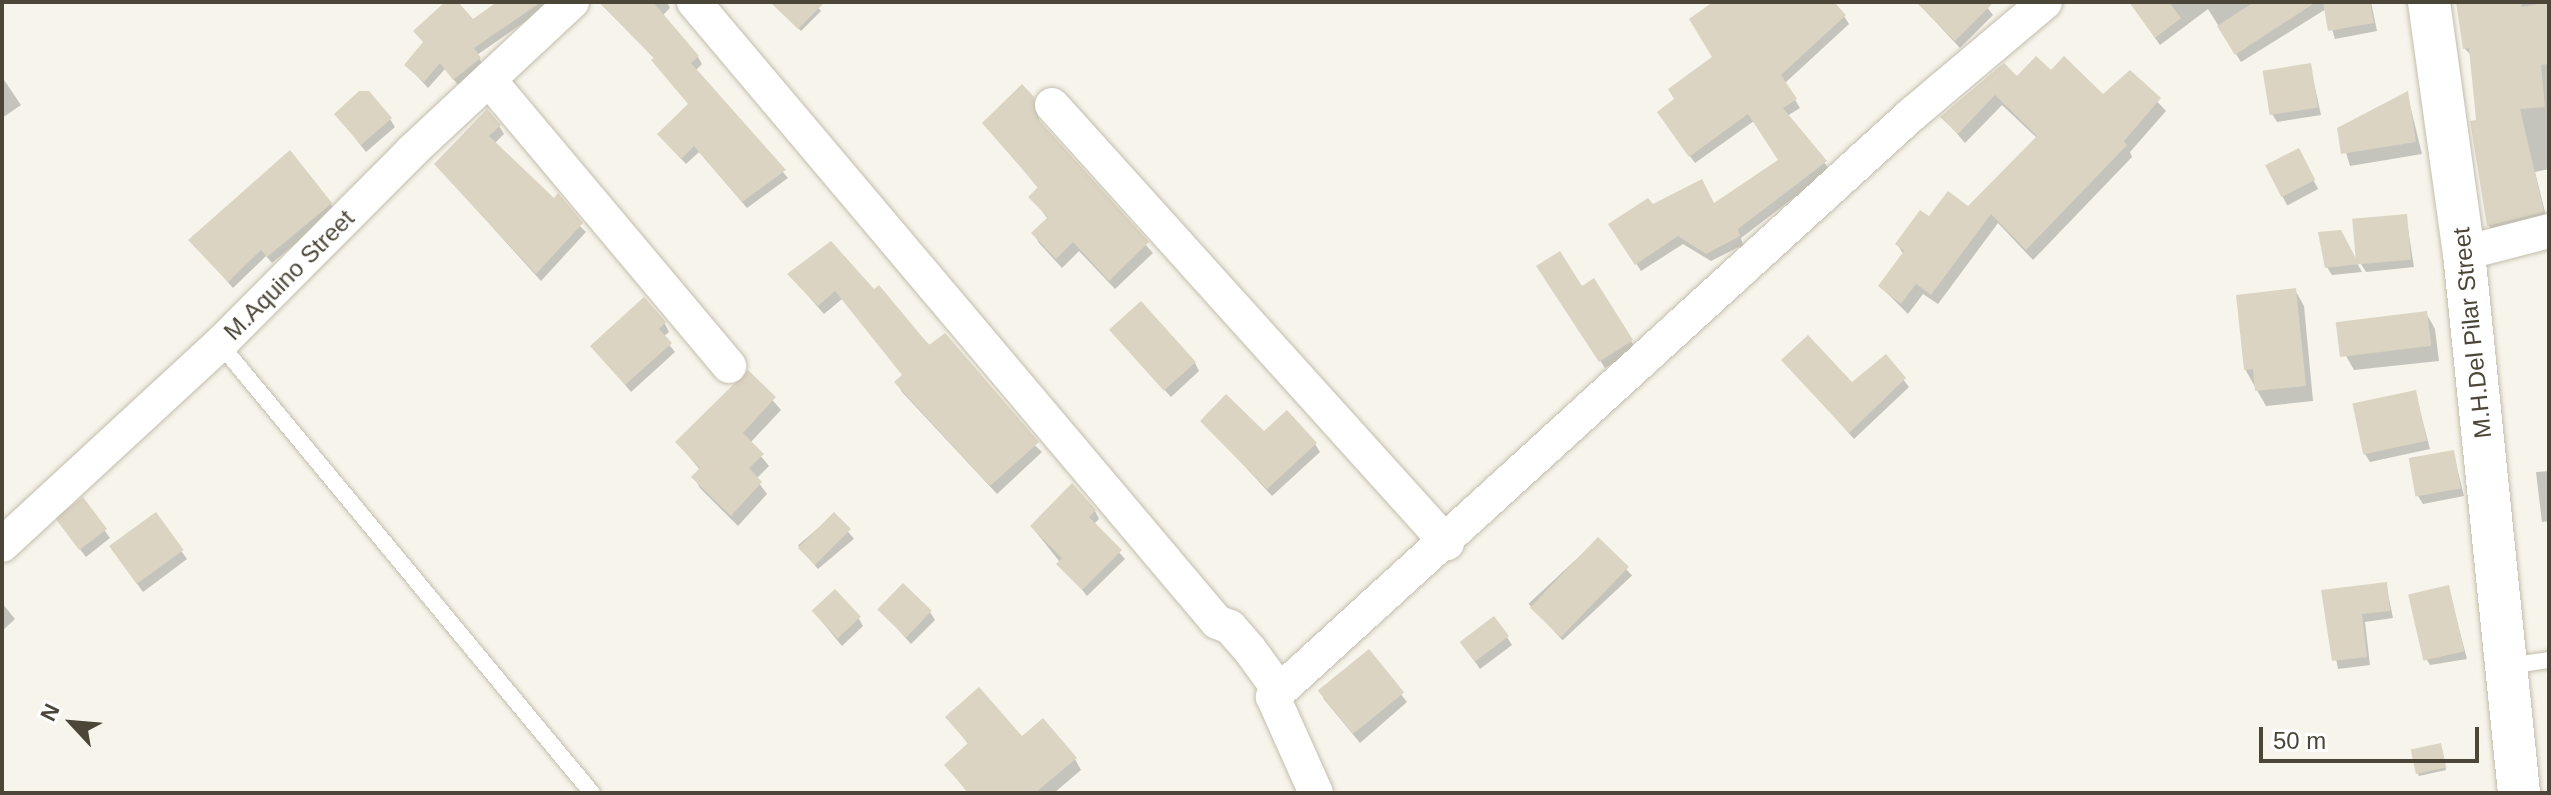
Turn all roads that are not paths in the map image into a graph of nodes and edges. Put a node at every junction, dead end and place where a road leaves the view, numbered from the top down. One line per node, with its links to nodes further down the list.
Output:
1 (572, 2): 5 (street, M.Aquino Street)
2 (694, 2): 15 (street)
3 (2045, 2): 11 (street)
4 (2429, 2): 8 (street, M.H.Del Pilar Street)
5 (490, 81): 9 (street, M.Aquino Street); 10 (street)
6 (1052, 105): 11 (street)
7 (2549, 231): 8 (street)
8 (2464, 253): 14 (street, M.H.Del Pilar Street)
9 (220, 344): 12 (street, M.Aquino Street); 16 (lane)
10 (729, 366)
11 (1447, 543): 15 (street)
12 (2, 545)
13 (2549, 660): 14 (lane)
14 (2506, 666): 18 (street, M.H.Del Pilar Street)
15 (1273, 697): 17 (street)
16 (592, 793)
17 (1316, 793)
18 (2519, 793)

